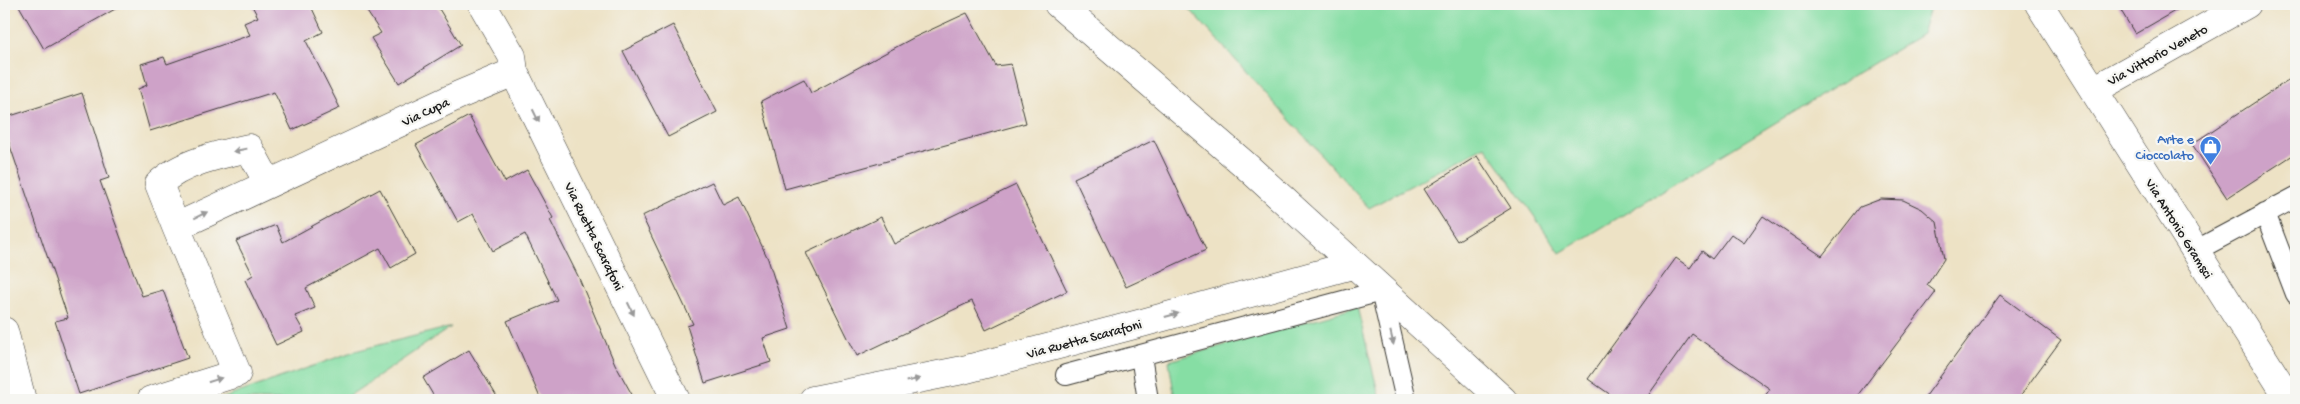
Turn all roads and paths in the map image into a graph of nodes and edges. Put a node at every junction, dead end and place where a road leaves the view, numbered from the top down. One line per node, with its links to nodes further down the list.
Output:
1 (482, 4): 5 (street)
2 (1058, 4): 12 (street)
3 (2039, 4): 6 (street, Via Antonio Gramsci)
4 (2247, 4): 6 (street, Via Vittorio Veneto)
5 (514, 72): 7 (street, Via Cupa); 21 (street, Via Ruetta Scarafoni, one-way to 21)
6 (2094, 90): 11 (street, Via Antonio Gramsci)
7 (268, 183): 10 (street, Via Cupa, one-way to 7); 10 (street, one-way to 10)
8 (2296, 196): 9 (lane)
9 (2265, 213): 11 (lane); 14 (lane)
10 (176, 227): 20 (street, one-way to 10)
11 (2195, 251): 25 (street, Via Antonio Gramsci)
12 (1352, 264): 13 (street); 18 (street, Via Ruetta Scarafoni, one-way to 12)
13 (1381, 291): 16 (lane); 23 (lane, one-way to 23); 24 (street)
14 (2296, 294)
15 (4, 331): 19 (street)
16 (1141, 356): 17 (lane); 22 (lane)
17 (1066, 376)
18 (827, 399)
19 (22, 400)
20 (151, 400)
21 (676, 400)
22 (1148, 400)
23 (1406, 400)
24 (1502, 400)
25 (2290, 400)

